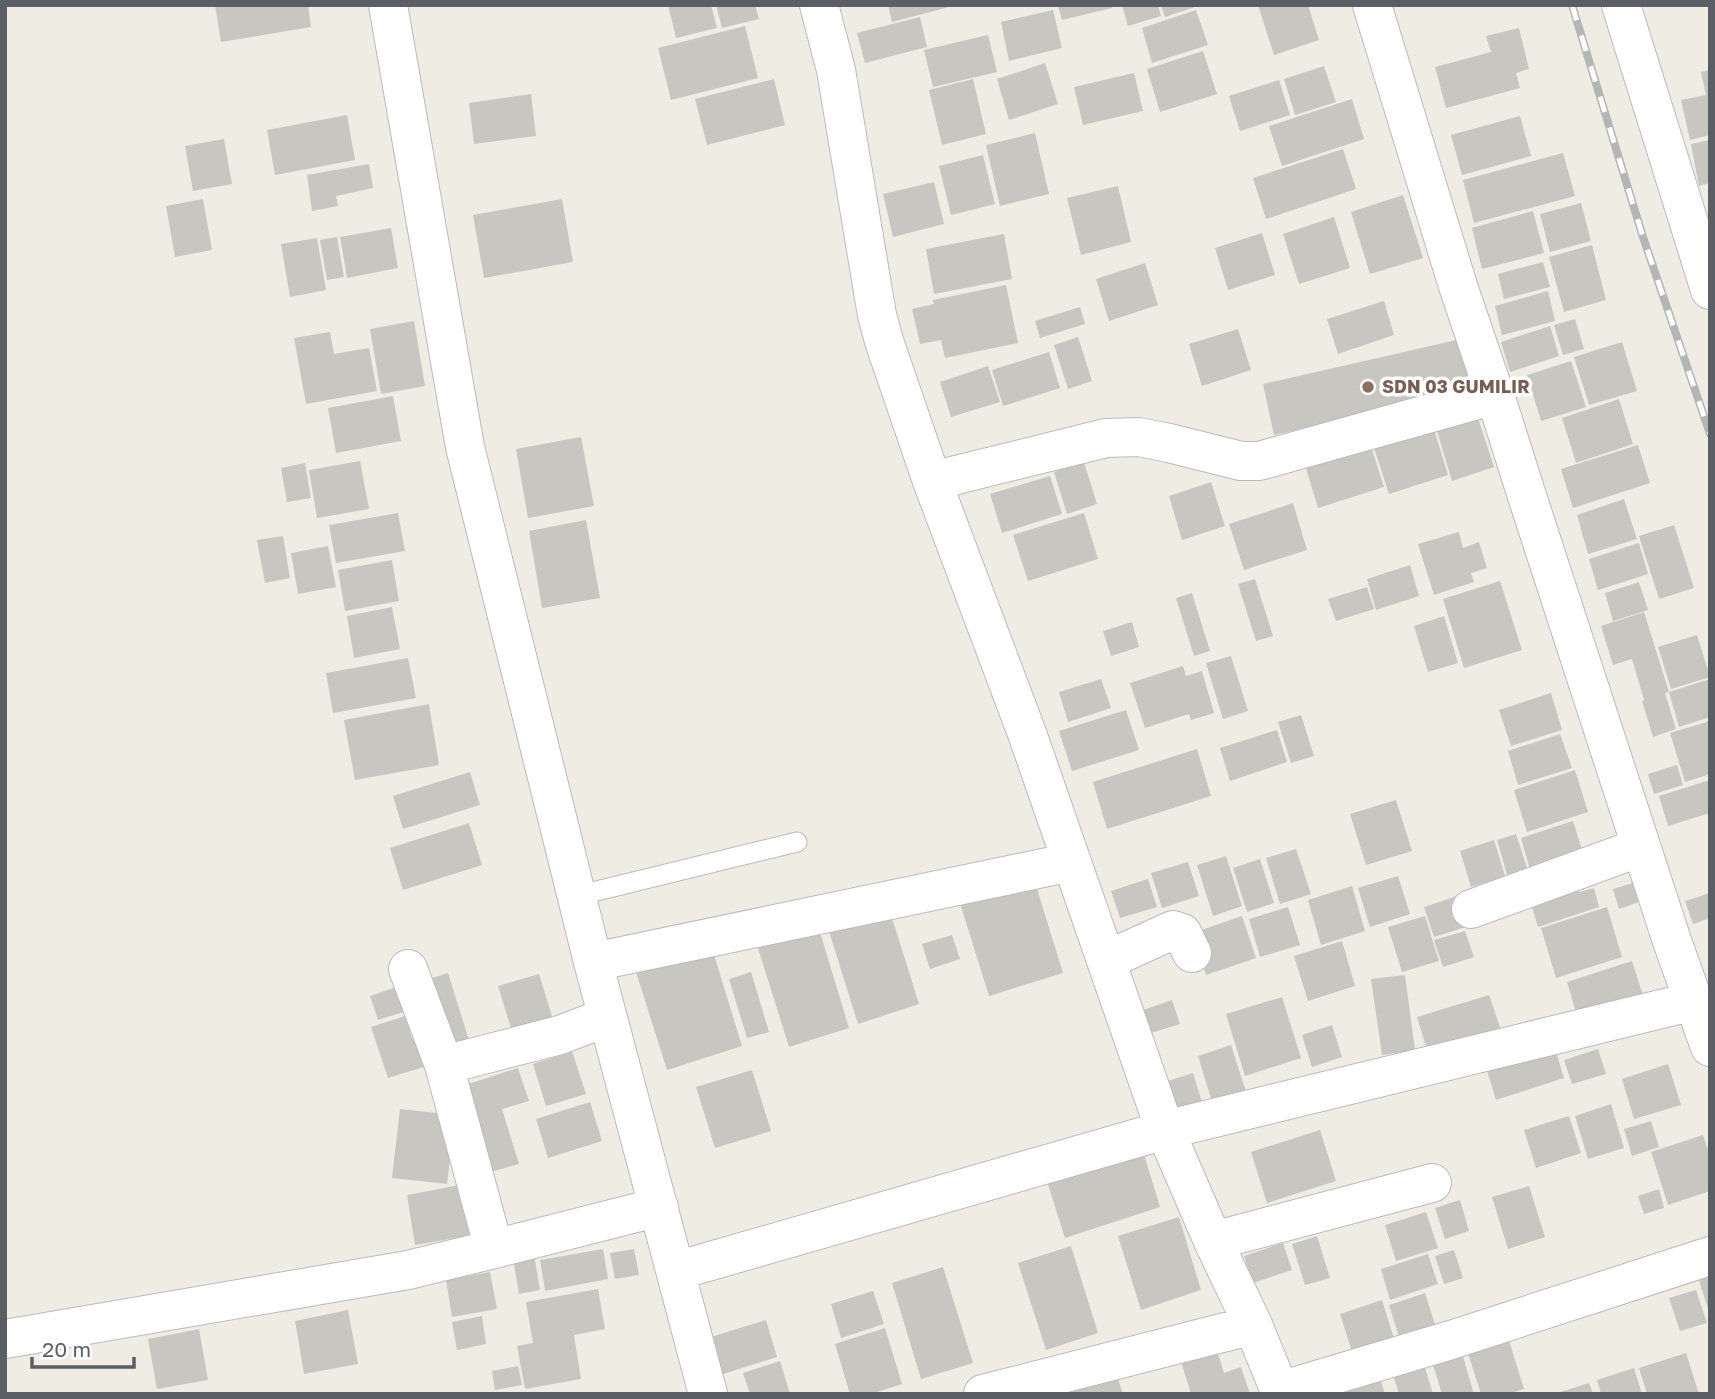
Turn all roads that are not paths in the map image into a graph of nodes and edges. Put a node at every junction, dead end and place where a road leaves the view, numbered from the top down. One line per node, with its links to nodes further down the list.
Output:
1 (388, 5): 12 (street)
2 (819, 5): 8 (street)
3 (1372, 5): 7 (street)
4 (1621, 5): 5 (street)
5 (1699, 214): 6 (street)
6 (1710, 290)
7 (1496, 394): 8 (street); 10 (street)
8 (932, 481): 11 (street)
9 (797, 842): 12 (lane)
10 (1641, 847): 13 (street); 18 (street)
11 (1072, 862): 15 (street); 16 (street)
12 (576, 896): 16 (street)
13 (1471, 909)
14 (1192, 953): 15 (street)
15 (1107, 960): 22 (street)
16 (593, 962): 19 (street)
17 (408, 969): 21 (street)
18 (1694, 1001): 20 (street); 22 (street)
19 (607, 1017): 21 (street); 24 (street)
20 (1710, 1047)
21 (444, 1065): 26 (street)
22 (1165, 1130): 25 (street); 28 (street)
23 (1432, 1183): 25 (street)
24 (659, 1207): 26 (street); 28 (street)
25 (1213, 1241): 29 (street)
26 (494, 1249): 30 (street)
27 (1710, 1256): 31 (street)
28 (676, 1271): 32 (street)
29 (1253, 1325): 31 (street); 33 (street)
30 (5, 1339)
31 (1281, 1392)
32 (708, 1394)
33 (983, 1394)

